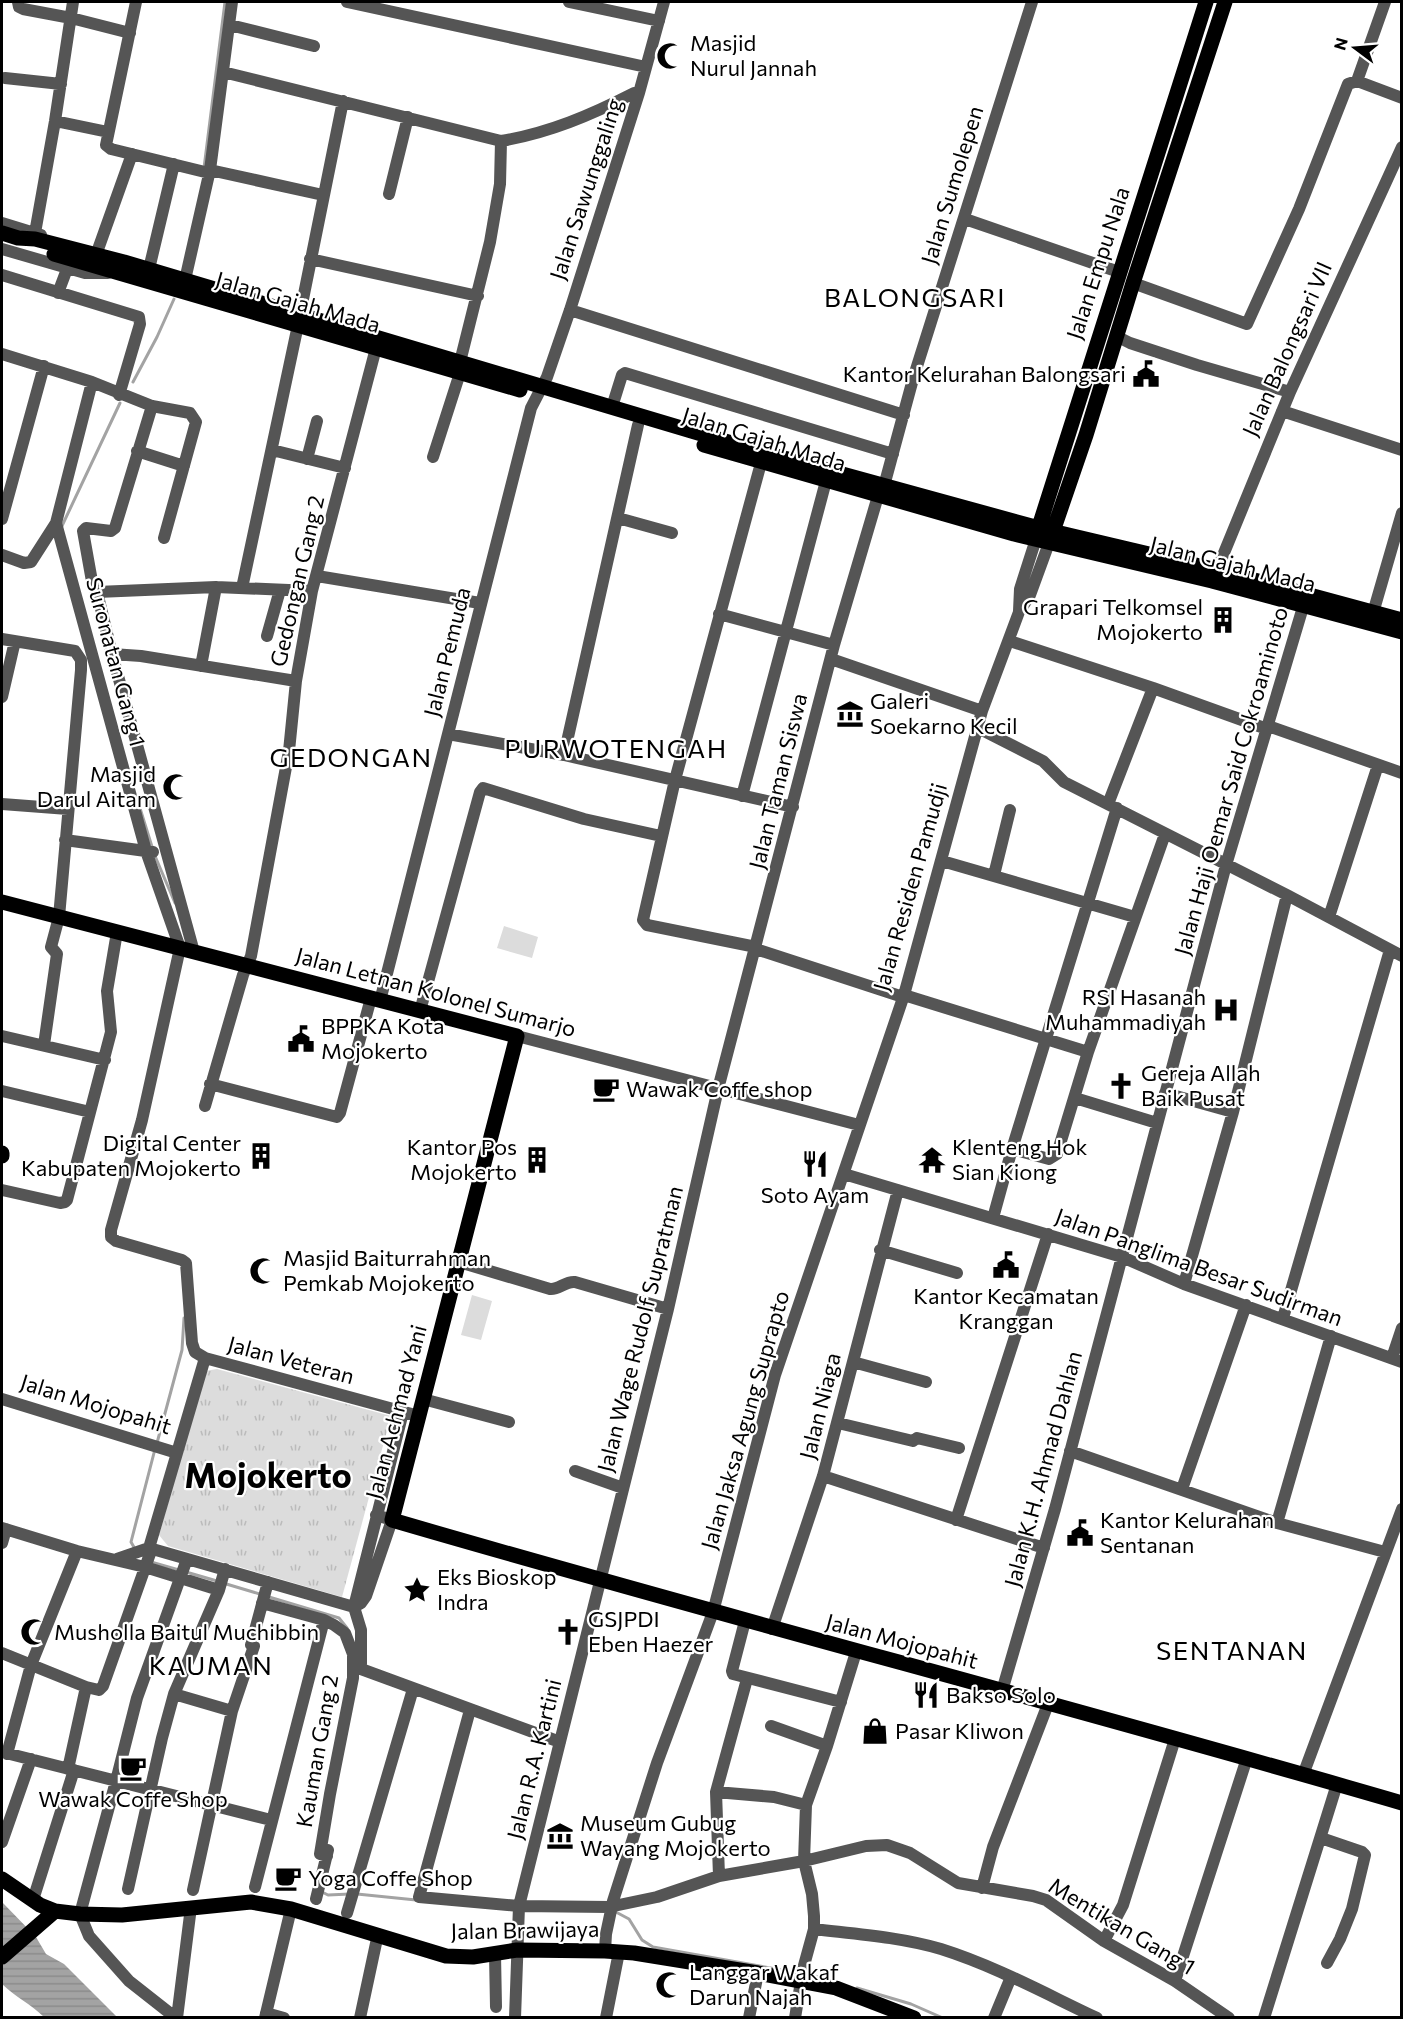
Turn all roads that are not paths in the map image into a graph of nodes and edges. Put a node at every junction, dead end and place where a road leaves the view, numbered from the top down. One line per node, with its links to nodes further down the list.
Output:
1 (18, 2): 12 (street)
2 (73, 2): 12 (street)
3 (136, 2): 15 (street)
4 (232, 2): 14 (street)
5 (347, 2): 17 (street)
6 (569, 2): 13 (street)
7 (664, 2): 13 (street, Jalan Sawunggaling)
8 (1032, 2): 35 (street, Jalan Sumolepen)
9 (1206, 2): 37 (main road, Jalan Empu Nala)
10 (1225, 2): 40 (main road, Jalan Empu Nala)
11 (1385, 2): 20 (street)
12 (71, 18): 15 (street); 21 (street)
13 (659, 21): 17 (street, Jalan Sawunggaling)
14 (230, 25): 16 (street); 18 (street)
15 (130, 33): 27 (street)
16 (314, 46)
17 (646, 67): 22 (street, Jalan Sawunggaling)
18 (223, 72): 24 (street); 32 (street)
19 (5, 78): 21 (street)
20 (1357, 81): 23 (street); 50 (street)
21 (61, 84): 26 (street)
22 (639, 93): 28 (street); 53 (street, Jalan Sawunggaling)
23 (1401, 98)
24 (343, 101): 25 (street); 34 (street)
25 (408, 117): 28 (street); 33 (street)
26 (55, 121): 27 (street); 39 (street)
27 (108, 132): 30 (street)
28 (501, 141): 52 (street)
29 (1401, 147): 62 (street, Jalan Balongsari VII)
30 (132, 154): 31 (street); 42 (street)
31 (174, 164): 32 (street); 46 (street)
32 (206, 172): 34 (street); 49 (street)
33 (389, 194)
34 (323, 195): 43 (street)
35 (965, 219): 47 (street); 67 (street, Jalan Sumolepen)
36 (2, 223): 39 (street, Jalan Gajah Mada)
37 (1133, 228): 40 (main road); 47 (main road, Jalan Empu Nala)
38 (2, 233): 44 (main road, Jalan Gajah Mada)
39 (35, 233): 42 (street, Jalan Gajah Mada)
40 (1149, 234): 50 (main road, Jalan Empu Nala)
41 (2, 249): 45 (street, Jalan Gajah Mada)
42 (96, 255): 44 (street, Jalan Gajah Mada)
43 (310, 259): 52 (street); 54 (street)
44 (121, 268): 45 (street, Jalan Gajah Mada); 46 (main road, Jalan Gajah Mada); 54 (main road, Jalan Gajah Mada)
45 (67, 269): 51 (street)
46 (149, 269): 49 (main road, Jalan Gajah Mada)
47 (1119, 272): 86 (main road, Jalan Empu Nala)
48 (2, 275): 51 (street)
49 (185, 280): 54 (main road, Jalan Gajah Mada)
50 (1135, 284): 55 (main road, Jalan Empu Nala)
51 (58, 293): 63 (street)
52 (478, 296): 59 (street)
53 (570, 310): 61 (street, Jalan Sawunggaling); 67 (street)
54 (299, 320): 56 (main road, Jalan Gajah Mada); 59 (main road, Jalan Gajah Mada); 70 (street)
55 (1116, 336): 62 (street); 86 (main road, Jalan Empu Nala)
56 (376, 348): 59 (main road, Jalan Gajah Mada); 78 (street, Gedongan Gang 2)
57 (2, 354): 58 (street)
58 (44, 366): 60 (street); 83 (street)
59 (459, 370): 61 (main road, Jalan Gajah Mada); 74 (street)
60 (92, 382): 63 (street); 84 (street)
61 (539, 391): 65 (main road, Jalan Gajah Mada); 69 (main road, Jalan Gajah Mada); 98 (street, Jalan Pemuda)
62 (1290, 392): 66 (street, Jalan Balongsari VII)
63 (120, 395): 64 (street)
64 (152, 406): 72 (street); 77 (street)
65 (612, 407): 73 (street); 80 (main road, Jalan Gajah Mada)
66 (1282, 411): 71 (street); 89 (street, Jalan Balongsari VII)
67 (904, 415): 73 (street, Jalan Sumolepen)
68 (317, 422): 75 (street)
69 (638, 425): 76 (main road, Jalan Gajah Mada); 82 (street)
70 (272, 450): 75 (street); 93 (street)
71 (1401, 450)
72 (137, 451): 77 (street); 94 (street)
73 (893, 454): 80 (street, Jalan Sumolepen)
74 (433, 457)
75 (307, 459): 78 (street)
76 (761, 463): 79 (main road, Jalan Gajah Mada); 99 (street)
77 (184, 466): 87 (street)
78 (345, 468): 90 (street, Gedongan Gang 2)
79 (826, 481): 80 (main road, Jalan Gajah Mada); 101 (street)
80 (881, 491): 86 (main road, Jalan Gajah Mada); 107 (street, Jalan Taman Siswa)
81 (1401, 513): 100 (street)
82 (618, 518): 85 (street); 118 (street)
83 (2, 519)
84 (56, 523): 88 (street); 91 (street, Suronatan Gang 1)
85 (672, 532)
86 (1044, 535): 89 (main road, Jalan Gajah Mada); 97 (main road, Jalan Gajah Mada); 106 (street, Jalan Residen Pamudji)
87 (164, 538)
88 (2, 555)
89 (1217, 570): 97 (main road, Jalan Gajah Mada)
90 (317, 576): 96 (street, Gedongan Gang 2); 98 (street)
91 (72, 583): 94 (street); 121 (street, Suronatan Gang 1)
92 (216, 587): 93 (street); 94 (street); 110 (street)
93 (242, 588): 95 (street)
94 (95, 590): 108 (street)
95 (280, 590): 96 (street); 103 (street)
96 (312, 591): 111 (street, Gedongan Gang 2)
97 (1305, 601): 100 (main road, Jalan Gajah Mada); 115 (street, Jalan Haji Oemar Said Cokroaminoto)
98 (480, 603): 117 (street, Jalan Pemuda)
99 (719, 614): 101 (street); 122 (street)
100 (1386, 619): 102 (main road, Jalan Gajah Mada)
101 (785, 632): 107 (street); 123 (street)
102 (1401, 632)
103 (267, 636)
104 (2, 639): 105 (street)
105 (15, 641): 113 (street); 127 (street)
106 (1010, 641): 112 (street); 114 (street, Jalan Residen Pamudji)
107 (834, 645): 109 (street, Jalan Taman Siswa)
108 (112, 654): 110 (street); 121 (street)
109 (831, 659): 114 (street); 126 (street, Jalan Taman Siswa)
110 (201, 666): 111 (street)
111 (296, 681): 147 (street, Gedongan Gang 2)
112 (1153, 688): 115 (street); 125 (street)
113 (2, 697)
114 (982, 711): 116 (street, Jalan Residen Pamudji)
115 (1267, 727): 119 (street); 134 (street, Jalan Haji Oemar Said Cokroaminoto)
116 (978, 728): 125 (street); 133 (street, Jalan Residen Pamudji)
117 (448, 734): 118 (street); 149 (street, Jalan Pemuda)
118 (564, 755): 122 (street)
119 (1378, 765): 120 (street); 141 (street)
120 (1401, 773)
121 (133, 777): 132 (street); 132 (street, Suronatan Gang 1)
122 (675, 780): 123 (street); 130 (street)
123 (742, 796): 126 (street)
124 (2, 804): 127 (street)
125 (1113, 806): 129 (street); 138 (street)
126 (793, 807): 143 (street, Jalan Taman Siswa)
127 (68, 809): 131 (street)
128 (1010, 810): 135 (street)
129 (1165, 834): 134 (street); 140 (street)
130 (661, 836): 143 (street); 150 (street)
131 (65, 840): 132 (street); 139 (street)
132 (155, 852): 145 (street, Suronatan Gang 1); 145 (street)
133 (942, 861): 135 (street); 148 (street, Jalan Residen Pamudji)
134 (1226, 865): 136 (street); 160 (street, Jalan Haji Oemar Said Cokroaminoto)
135 (994, 875): 138 (street)
136 (1287, 895): 141 (street); 164 (street)
137 (2, 902): 139 (main road, Jalan Letnan Kolonel Sumarjo)
138 (1087, 903): 140 (street); 153 (street)
139 (58, 917): 142 (main road, Jalan Letnan Kolonel Sumarjo); 154 (street)
140 (1135, 917): 155 (street)
141 (1329, 918): 144 (street)
142 (117, 937): 145 (main road, Jalan Letnan Kolonel Sumarjo); 156 (street)
143 (756, 948): 148 (street); 158 (street, Jalan Taman Siswa)
144 (1390, 950): 146 (street); 180 (street)
145 (184, 952): 147 (main road, Jalan Letnan Kolonel Sumarjo); 183 (street)
146 (1401, 956)
147 (247, 966): 149 (main road, Jalan Letnan Kolonel Sumarjo); 157 (street, Gedongan Gang 2)
148 (904, 996): 153 (street); 166 (street, Jalan Residen Pamudji)
149 (375, 999): 150 (main road, Jalan Letnan Kolonel Sumarjo); 157 (street, Jalan Pemuda)
150 (420, 1011): 152 (main road, Jalan Letnan Kolonel Sumarjo)
151 (2, 1035): 154 (street)
152 (517, 1036): 158 (street, Jalan Letnan Kolonel Sumarjo); 175 (main road, Jalan Achmad Yani)
153 (1047, 1040): 155 (street); 167 (street)
154 (44, 1045): 156 (street)
155 (1088, 1052): 161 (street)
156 (105, 1060): 163 (street)
157 (210, 1084): 162 (street, Gedongan Gang 2)
158 (718, 1089): 166 (street, Jalan Letnan Kolonel Sumarjo); 179 (street, Jalan Wage Rudolf Supratman)
159 (2, 1091): 163 (street)
160 (1165, 1093): 164 (street); 165 (street, Jalan Haji Oemar Said Cokroaminoto)
161 (1075, 1098): 165 (street); 167 (street)
162 (204, 1106)
163 (90, 1112): 170 (street)
164 (1233, 1112): 177 (street)
165 (1157, 1123): 174 (street, Jalan Haji Oemar Said Cokroaminoto)
166 (859, 1125): 168 (street, Jalan Residen Pamudji)
167 (1012, 1149): 171 (street)
168 (844, 1174): 169 (street, Jalan Panglima Besar Sudirman); 217 (street, Jalan Jaksa Agung Suprapto)
169 (898, 1190): 171 (street, Jalan Panglima Besar Sudirman); 173 (street, Jalan Niaga)
170 (5, 1191)
171 (993, 1218): 172 (street, Jalan Panglima Besar Sudirman)
172 (1048, 1234): 174 (street, Jalan Panglima Besar Sudirman); 203 (street)
173 (880, 1250): 176 (street); 185 (street, Jalan Niaga)
174 (1122, 1257): 177 (street, Jalan Panglima Besar Sudirman); 195 (street, Jalan K.H. Ahmad Dahlan)
175 (459, 1262): 179 (street); 188 (main road, Jalan Achmad Yani)
176 (957, 1273)
177 (1184, 1284): 178 (street, Jalan Panglima Besar Sudirman)
178 (1246, 1305): 180 (street, Jalan Panglima Besar Sudirman); 199 (street)
179 (668, 1309): 198 (street, Jalan Wage Rudolf Supratman)
180 (1283, 1318): 182 (street, Jalan Panglima Besar Sudirman)
181 (1401, 1328): 184 (street)
182 (1331, 1336): 184 (street, Jalan Panglima Besar Sudirman); 204 (street)
183 (200, 1355): 189 (street, Jalan Veteran); 194 (street, Jalan Veteran)
184 (1397, 1360)
185 (853, 1362): 186 (street); 192 (street, Jalan Niaga)
186 (926, 1382)
187 (2, 1399): 194 (street, Jalan Mojopahit)
188 (423, 1399): 190 (main road, Jalan Achmad Yani); 191 (street)
189 (403, 1412): 190 (street, Jalan Veteran); 201 (street, Jalan Achmad Yani)
190 (419, 1416): 202 (main road, Jalan Achmad Yani)
191 (509, 1422)
192 (838, 1423): 193 (street); 197 (street, Jalan Niaga)
193 (959, 1448)
194 (170, 1451): 210 (street, Jalan Veteran)
195 (1070, 1451): 199 (street); 207 (street, Jalan K.H. Ahmad Dahlan)
196 (575, 1471): 198 (street)
197 (823, 1476): 203 (street); 220 (street, Jalan Niaga)
198 (623, 1488): 213 (street, Jalan Wage Rudolf Supratman)
199 (1182, 1489): 204 (street)
200 (1401, 1509): 209 (street)
201 (376, 1515): 202 (street); 216 (street, Jalan Achmad Yani)
202 (392, 1520): 213 (main road, Jalan Mojopahit); 216 (street)
203 (956, 1520): 207 (street)
204 (1277, 1523): 209 (street)
205 (4, 1528): 206 (street); 208 (street)
206 (2, 1543)
207 (1044, 1548): 228 (street, Jalan K.H. Ahmad Dahlan)
208 (77, 1551): 211 (street); 223 (street)
209 (1385, 1552): 242 (street)
210 (145, 1555): 211 (street); 211 (street); 212 (street); 212 (street); 226 (street, Jalan Veteran)
211 (117, 1559)
212 (183, 1570): 214 (street); 214 (street); 243 (street)
213 (601, 1580): 217 (main road, Jalan Mojopahit); 236 (street, Jalan R.A. Kartini)
214 (221, 1582): 215 (street); 229 (street)
215 (265, 1595): 216 (street); 218 (street); 233 (street)
216 (354, 1606): 224 (street)
217 (713, 1612): 219 (main road, Jalan Mojopahit); 264 (street, Jalan Jaksa Agung Suprapto)
218 (324, 1620): 247 (street, Kauman Gang 2); 251 (street, Kauman Gang 2)
219 (745, 1621): 220 (main road, Jalan Mojopahit); 225 (street)
220 (772, 1629): 221 (main road, Jalan Mojopahit)
221 (856, 1652): 228 (main road, Jalan Mojopahit); 230 (street)
222 (2, 1653): 223 (street)
223 (31, 1665): 226 (street); 238 (street)
224 (360, 1669): 227 (street); 247 (street)
225 (747, 1679): 230 (street); 246 (street)
226 (86, 1687): 241 (street)
227 (413, 1689): 232 (street); 267 (street)
228 (1002, 1691): 231 (main road, Jalan Mojopahit)
229 (174, 1694): 233 (street); 245 (street)
230 (841, 1702): 237 (street)
231 (1048, 1704): 235 (main road, Jalan Mojopahit); 258 (street)
232 (470, 1710): 236 (street); 265 (street, Mentikan Gang 1)
233 (232, 1711): 250 (street)
234 (771, 1726): 237 (street)
235 (1175, 1739): 239 (main road, Jalan Mojopahit); 272 (street)
236 (560, 1742): 265 (street, Jalan R.A. Kartini)
237 (827, 1746): 249 (street)
238 (4, 1753): 240 (street)
239 (1247, 1758): 242 (main road, Jalan Mojopahit); 281 (street)
240 (31, 1759): 241 (street); 253 (street)
241 (71, 1770): 243 (street); 262 (street)
242 (1303, 1775): 244 (main road, Jalan Mojopahit)
243 (116, 1781): 245 (street); 268 (street)
244 (1337, 1784): 248 (main road, Jalan Mojopahit); 252 (street)
245 (150, 1790): 250 (street); 259 (street)
246 (716, 1792): 249 (street); 255 (street)
247 (334, 1795): 261 (street, Kauman Gang 2)
248 (1401, 1803)
249 (806, 1805): 254 (street)
250 (213, 1806): 251 (street); 260 (street)
251 (271, 1820): 257 (street, Kauman Gang 2)
252 (1321, 1838): 277 (street); 295 (street)
253 (2, 1842)
254 (804, 1861): 255 (street, Mentikan Gang 1); 258 (street, Mentikan Gang 1); 270 (street)
255 (719, 1876): 264 (street, Mentikan Gang 1)
256 (2, 1880): 262 (main road, Jalan Brawijaya)
257 (255, 1887)
258 (982, 1888): 272 (street, Mentikan Gang 1)
259 (128, 1889)
260 (193, 1890)
261 (316, 1899)
262 (33, 1900): 269 (main road, Jalan Brawijaya)
263 (191, 1907): 266 (main road, Jalan Brawijaya); 268 (main road, Jalan Brawijaya); 285 (street)
264 (610, 1907): 265 (street, Mentikan Gang 1); 274 (street, Jalan Jaksa Agung Suprapto)
265 (519, 1908): 273 (street, Jalan R.A. Kartini)
266 (291, 1909): 271 (main road, Jalan Brawijaya); 283 (street)
267 (347, 1913)
268 (80, 1914): 269 (main road, Jalan Brawijaya); 285 (street)
269 (49, 1916): 276 (main road)
270 (814, 1929): 279 (street); 280 (street)
271 (378, 1934): 275 (main road, Jalan Brawijaya); 287 (street)
272 (1104, 1941): 281 (street, Mentikan Gang 1)
273 (517, 1950): 274 (main road, Jalan Brawijaya); 275 (main road, Jalan Brawijaya); 288 (street, Jalan R.A. Kartini)
274 (612, 1951): 278 (main road, Jalan Brawijaya); 289 (street, Jalan Jaksa Agung Suprapto)
275 (495, 1954): 282 (street)
276 (2, 1957)
277 (1327, 1963)
278 (758, 1973): 279 (main road, Jalan Brawijaya); 290 (street)
279 (802, 1975): 284 (main road, Jalan Brawijaya); 291 (street)
280 (1011, 1977): 292 (street); 293 (street)
281 (1175, 1981): 294 (street, Mentikan Gang 1)
282 (496, 2007)
283 (266, 2015): 286 (street)
284 (904, 2016)
285 (176, 2018)
286 (284, 2018)
287 (360, 2018)
288 (515, 2018)
289 (606, 2018)
290 (749, 2018)
291 (795, 2018)
292 (994, 2018)
293 (1097, 2018)
294 (1229, 2018)
295 (1264, 2018)

